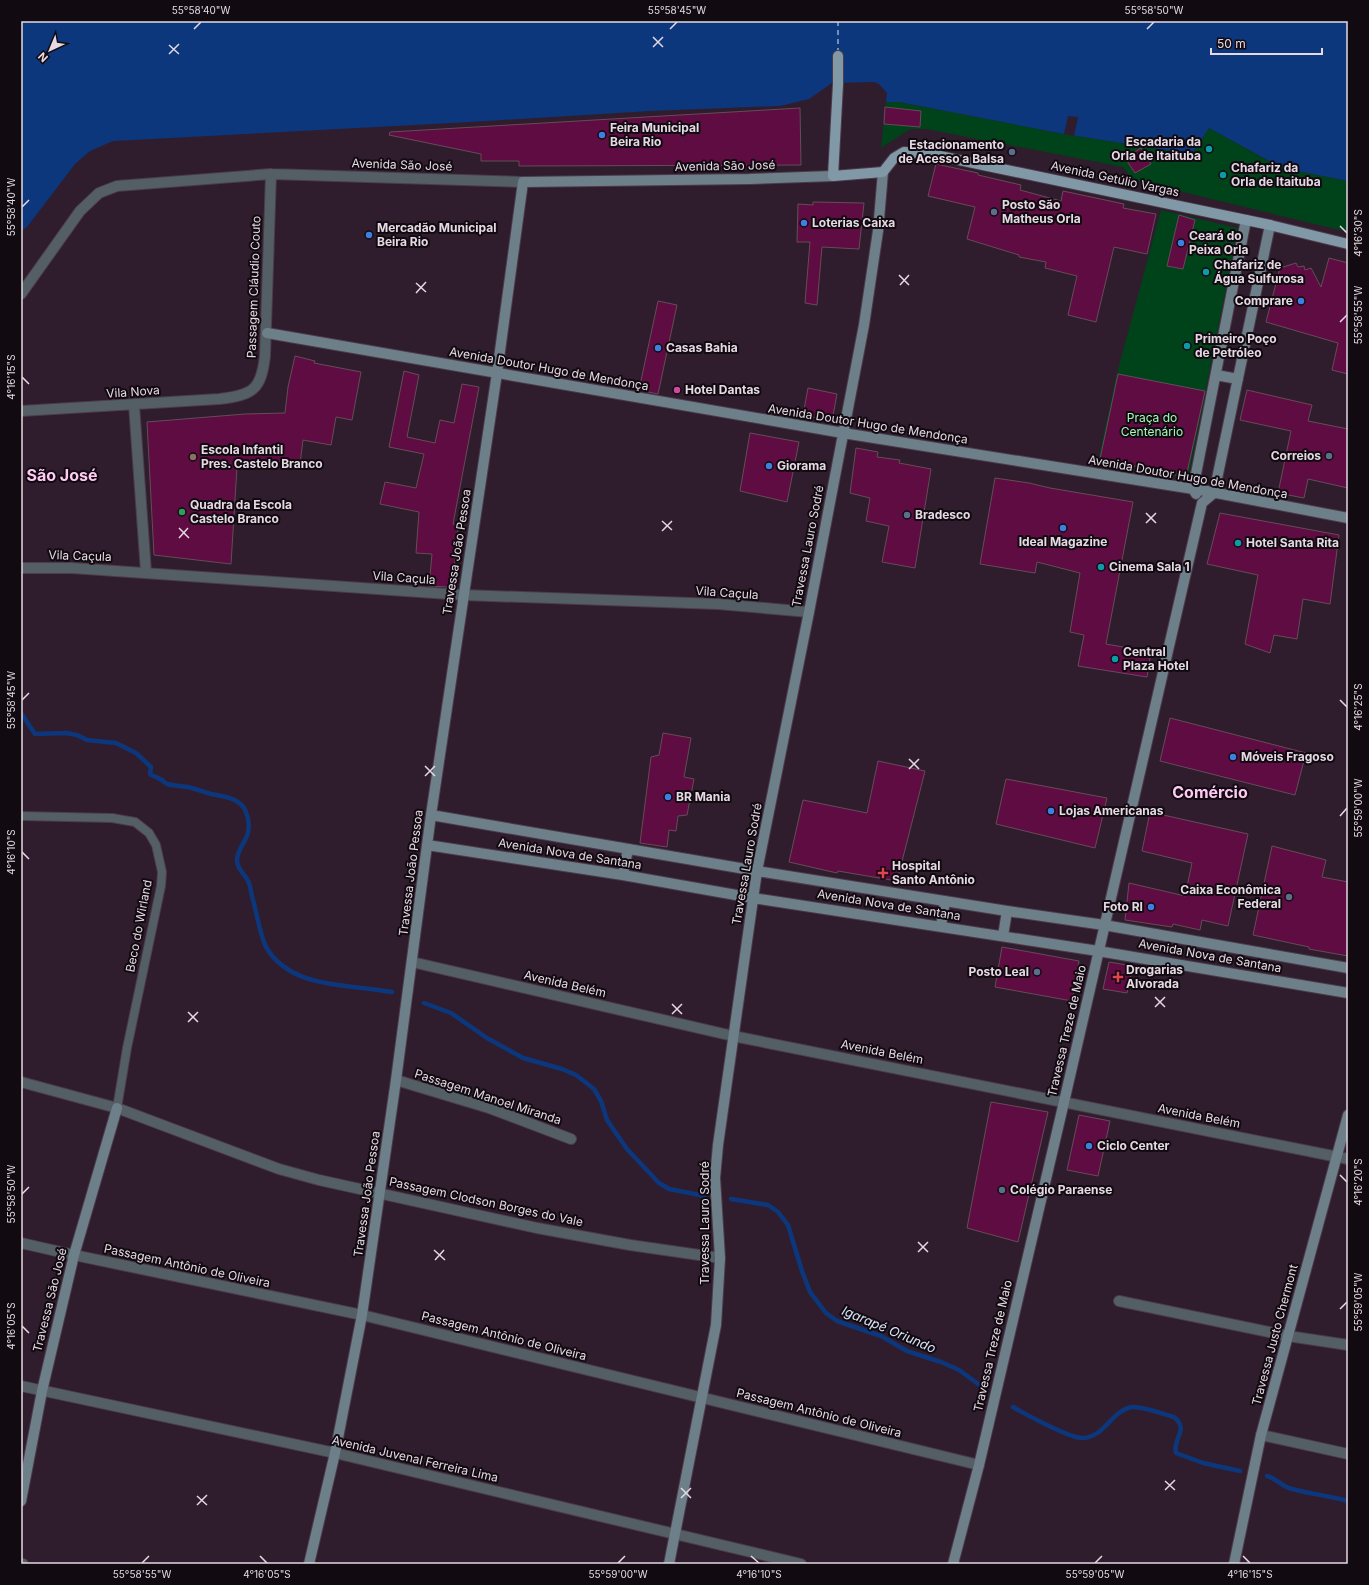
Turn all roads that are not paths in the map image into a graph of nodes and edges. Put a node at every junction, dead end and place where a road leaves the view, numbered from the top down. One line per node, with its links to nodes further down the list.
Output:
1 (838, 56): 4 (main road)
2 (883, 172): 4 (main road); 6 (main road, Avenida Getúlio Vargas); 17 (street, Travessa Lauro Sodré)
3 (271, 174): 5 (street, Avenida São José); 9 (street, Avenida São José); 10 (street, Passagem Cláudio Couto)
4 (833, 176): 5 (street, Avenida São José)
5 (523, 182): 11 (street, Travessa João Pessoa)
6 (1246, 220): 7 (main road, Avenida Getúlio Vargas); 12 (street)
7 (1270, 225): 8 (main road, Avenida Getúlio Vargas); 13 (street)
8 (1348, 244)
9 (21, 294)
10 (267, 333): 11 (street, Avenida Doutor Hugo de Mendonça); 14 (street, Passagem Cláudio Couto)
11 (497, 373): 17 (street, Avenida Doutor Hugo de Mendonça); 24 (street, Travessa João Pessoa)
12 (1216, 375): 13 (street); 18 (street)
13 (1238, 379): 19 (street)
14 (246, 394): 15 (street, Vila Nova)
15 (134, 405): 16 (street, Vila Nova); 23 (street)
16 (21, 412)
17 (843, 433): 18 (street, Avenida Doutor Hugo de Mendonça); 25 (street, Travessa Lauro Sodré)
18 (1193, 489): 19 (street, Avenida Doutor Hugo de Mendonça); 20 (street)
19 (1214, 493): 20 (street); 21 (street, Avenida Doutor Hugo de Mendonça)
20 (1202, 503): 35 (street, Travessa Treze de Maio)
21 (1348, 518)
22 (21, 568): 23 (street, Vila Caçula)
23 (146, 572): 24 (street, Vila Caçula)
24 (463, 594): 25 (street, Vila Caçula); 26 (street, Travessa João Pessoa)
25 (809, 612): 30 (street, Travessa Lauro Sodré)
26 (431, 815): 28 (street, Travessa João Pessoa); 29 (street, Avenida Nova de Santana)
27 (21, 816): 46 (lane, Beco do Wirland)
28 (427, 845): 31 (street, Avenida Nova de Santana); 39 (street, Travessa João Pessoa)
29 (628, 849): 30 (street, Avenida Nova de Santana); 31 (street)
30 (757, 871): 32 (street, Travessa Lauro Sodré); 33 (street, Avenida Nova de Santana)
31 (623, 875): 32 (street, Avenida Nova de Santana)
32 (753, 898): 36 (street, Avenida Nova de Santana); 42 (street, Travessa Lauro Sodré)
33 (945, 901): 34 (street, Avenida Nova de Santana); 36 (street)
34 (1007, 911): 35 (street, Avenida Nova de Santana); 37 (street)
35 (1104, 925): 38 (street, Travessa Treze de Maio); 40 (street, Avenida Nova de Santana)
36 (941, 926): 37 (street, Avenida Nova de Santana)
37 (1003, 936): 38 (street, Avenida Nova de Santana)
38 (1098, 951): 41 (street, Avenida Nova de Santana); 45 (street, Travessa Treze de Maio)
39 (412, 962): 42 (street, Avenida Belém); 43 (street, Travessa João Pessoa)
40 (1348, 968)
41 (1348, 993)
42 (733, 1036): 45 (street, Avenida Belém); 54 (street, Travessa Lauro Sodré)
43 (396, 1080): 48 (street, Passagem Manoel Miranda); 51 (street, Travessa João Pessoa)
44 (21, 1082): 46 (street, Passagem Clodson Borges do Vale)
45 (1064, 1102): 49 (street, Avenida Belém); 65 (street, Travessa Treze de Maio)
46 (117, 1108): 51 (street, Passagem Clodson Borges do Vale); 53 (street, Travessa São José)
47 (1348, 1115): 49 (street, Travessa Justo Chermont)
48 (571, 1139)
49 (1335, 1157): 50 (street, Avenida Belém); 57 (street, Travessa Justo Chermont)
50 (1348, 1160)
51 (380, 1192): 54 (street, Passagem Clodson Borges do Vale); 56 (street, Travessa João Pessoa)
52 (21, 1243): 53 (street, Passagem Antônio de Oliveira)
53 (74, 1256): 56 (street, Passagem Antônio de Oliveira); 60 (street, Travessa São José)
54 (720, 1258): 61 (street, Travessa Lauro Sodré)
55 (1119, 1301): 57 (street)
56 (362, 1315): 61 (street, Passagem Antônio de Oliveira); 63 (street, Travessa João Pessoa)
57 (1288, 1336): 58 (street); 62 (street, Travessa Justo Chermont)
58 (1348, 1345)
59 (21, 1386): 60 (street, Avenida Juvenal Ferreira Lima)
60 (42, 1391): 63 (street, Avenida Juvenal Ferreira Lima); 66 (street, Travessa São José)
61 (702, 1398): 65 (street, Passagem Antônio de Oliveira); 67 (street, Travessa Lauro Sodré)
62 (1261, 1435): 64 (street); 72 (street, Travessa Justo Chermont)
63 (335, 1454): 67 (street, Avenida Juvenal Ferreira Lima); 68 (street, Travessa João Pessoa)
64 (1348, 1454)
65 (979, 1465): 71 (street, Travessa Treze de Maio)
66 (21, 1501)
67 (676, 1534): 69 (street, Travessa Lauro Sodré); 70 (street, Avenida Juvenal Ferreira Lima)
68 (309, 1564)
69 (669, 1564)
70 (801, 1564)
71 (953, 1564)
72 (1234, 1564)

